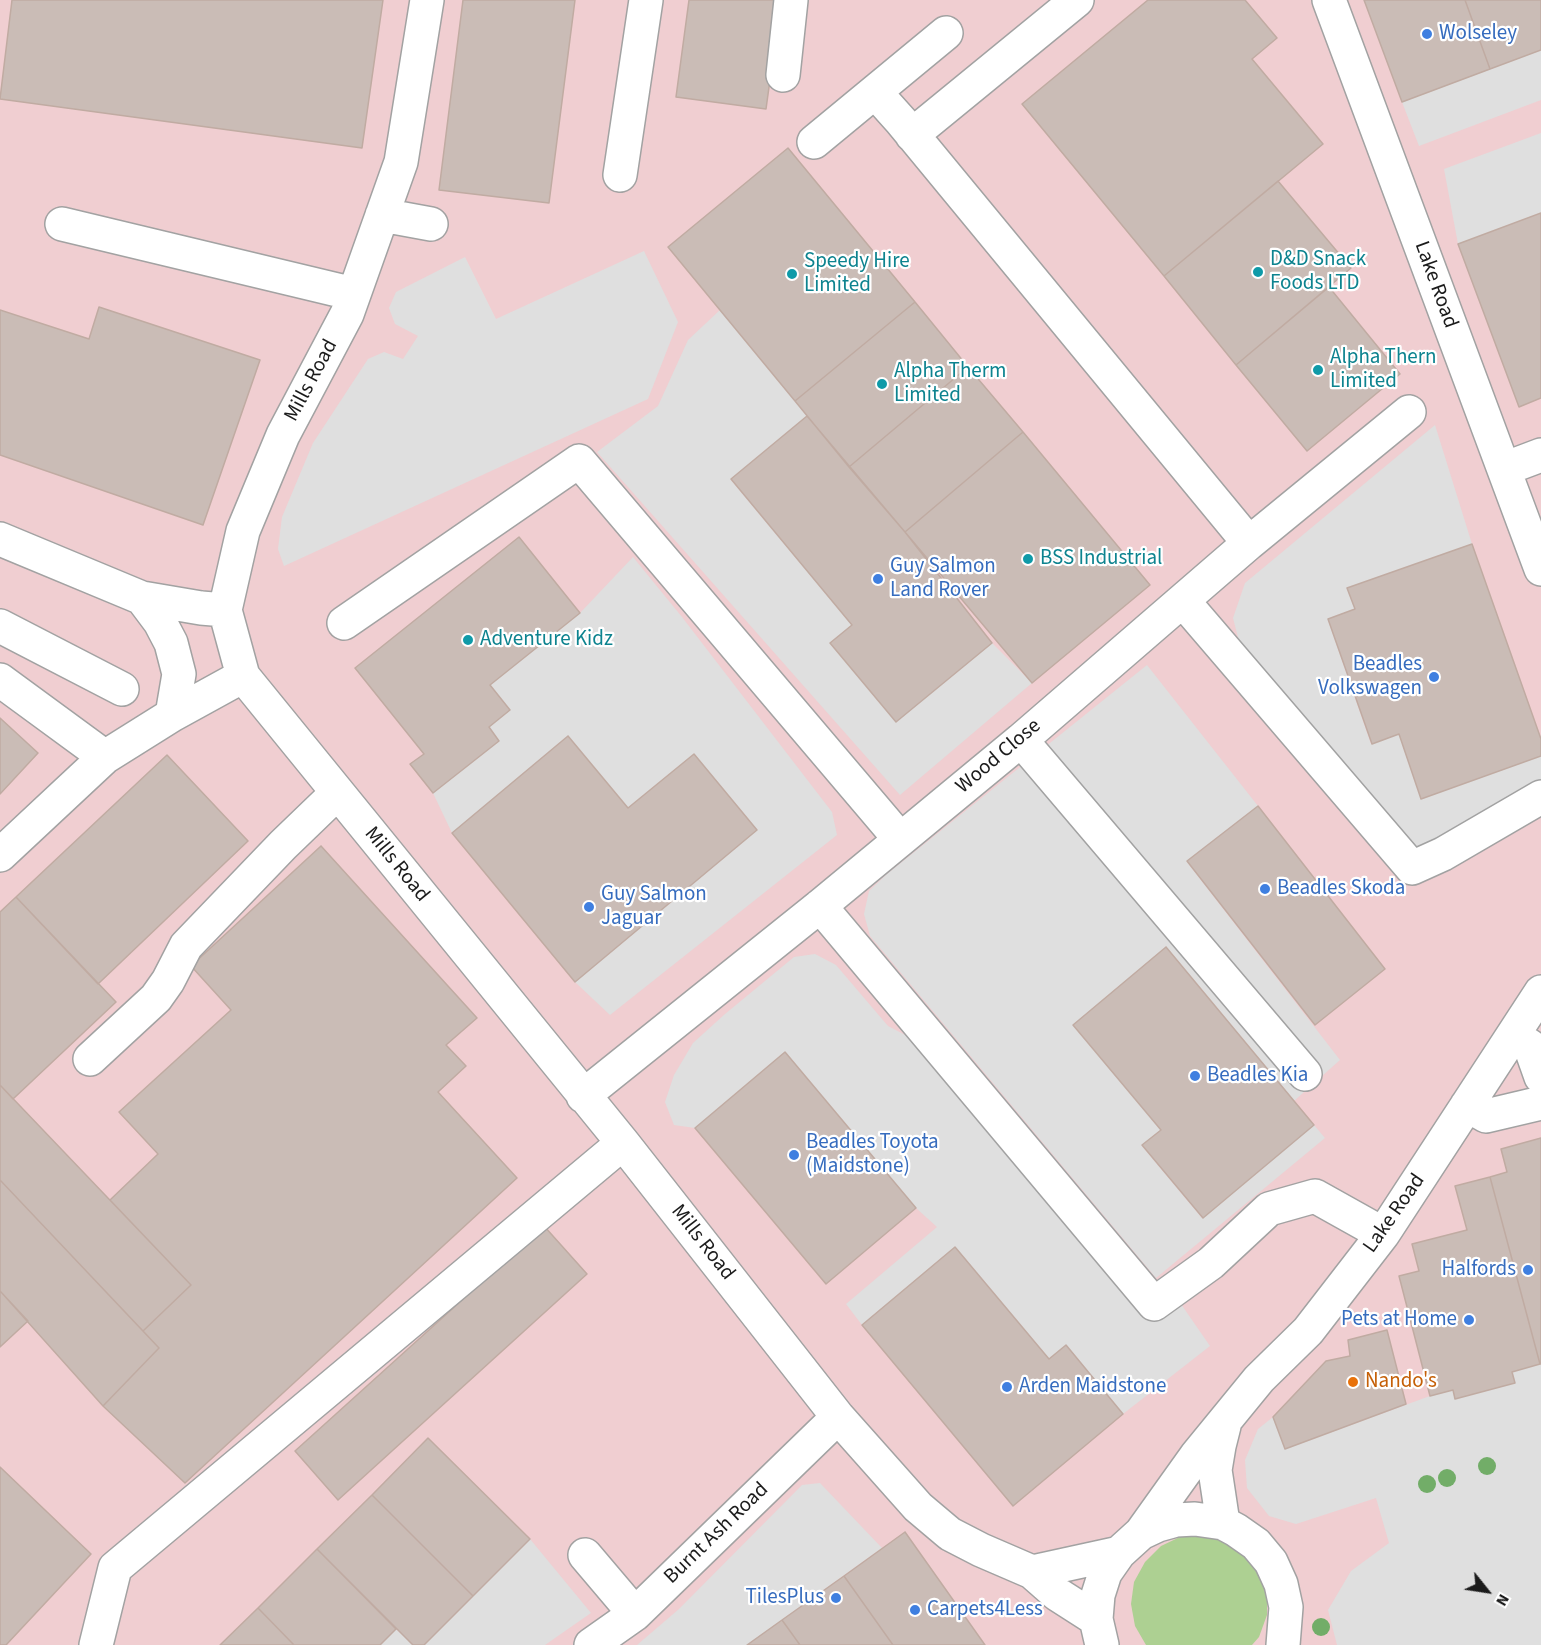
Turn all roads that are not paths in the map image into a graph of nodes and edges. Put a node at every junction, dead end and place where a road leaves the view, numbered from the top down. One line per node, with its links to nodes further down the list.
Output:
1 (427, 0): 12 (street, Mills Road)
2 (646, 0): 11 (street)
3 (791, 0): 7 (street)
4 (1077, 0): 9 (street)
5 (1329, 0): 18 (street, Lake Road)
6 (946, 33): 8 (street)
7 (783, 75)
8 (875, 92): 9 (street); 10 (street)
9 (912, 135): 20 (street)
10 (814, 142)
11 (620, 175)
12 (382, 215): 14 (street); 15 (street, Mills Road)
13 (62, 224): 15 (street)
14 (431, 224)
15 (354, 294): 24 (street, Mills Road)
16 (1409, 412): 20 (street, Wood Close)
17 (1541, 455): 18 (street)
18 (1504, 469): 21 (street, Lake Road)
19 (0, 539): 22 (street)
20 (1249, 543): 23 (street, Wood Close)
21 (1541, 569)
22 (142, 598): 24 (street); 30 (street)
23 (1183, 601): 31 (street, Wood Close); 34 (street)
24 (225, 610): 27 (street, Mills Road)
25 (344, 623): 35 (street)
26 (0, 626): 29 (street)
27 (243, 676): 30 (street); 33 (street, Mills Road)
28 (0, 680): 32 (street)
29 (122, 689)
30 (172, 715): 32 (street)
31 (1021, 740): 35 (street, Wood Close); 41 (street)
32 (105, 757): 36 (street)
33 (337, 793): 40 (street); 43 (street, Mills Road)
34 (1541, 797)
35 (900, 839): 37 (street, Wood Close)
36 (0, 855)
37 (820, 906): 43 (street, Wood Close); 47 (street)
38 (1541, 993): 39 (street, Lake Road)
39 (1513, 1035): 42 (street); 45 (street, Lake Road)
40 (90, 1059)
41 (1305, 1074)
42 (1541, 1077)
43 (584, 1096): 46 (street, Mills Road)
44 (1541, 1103): 45 (street)
45 (1467, 1105): 47 (street, Lake Road)
46 (623, 1143): 48 (street, Mills Road); 56 (street)
47 (1383, 1234): 49 (street, Lake Road)
48 (838, 1417): 53 (street, Mills Road); 54 (street, Burnt Ash Road)
49 (1227, 1418): 50 (street, Lake Road); 51 (street, Lake Road)
50 (1223, 1523): 51 (street); 58 (street)
51 (1130, 1543): 53 (street); 55 (street, Lake Road)
52 (585, 1555): 54 (street)
53 (1032, 1572): 55 (street, Mills Road)
54 (635, 1614): 57 (street, Burnt Ash Road)
55 (1096, 1635)
56 (96, 1645)
57 (591, 1645)
58 (1283, 1645)

